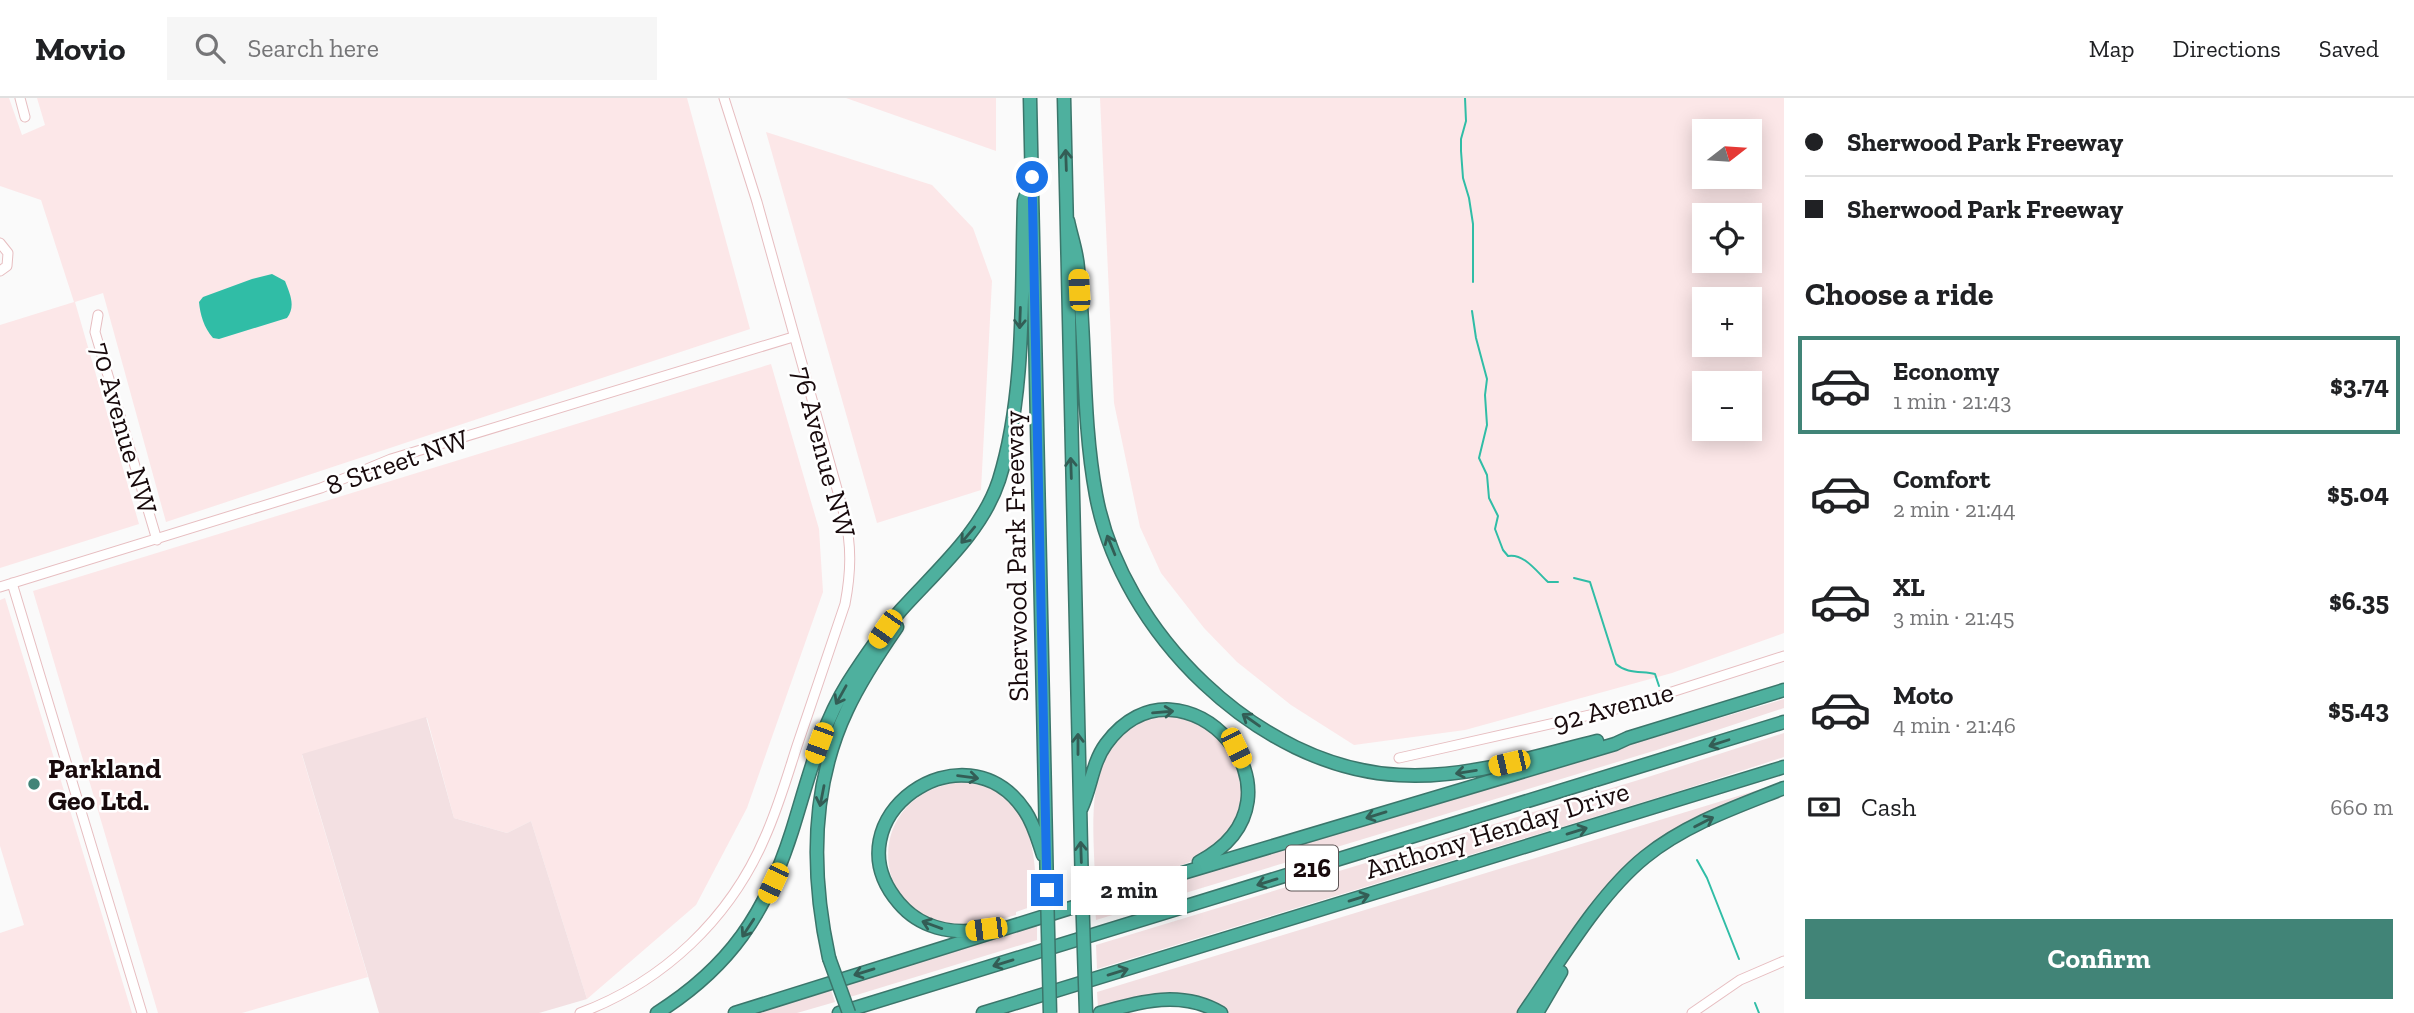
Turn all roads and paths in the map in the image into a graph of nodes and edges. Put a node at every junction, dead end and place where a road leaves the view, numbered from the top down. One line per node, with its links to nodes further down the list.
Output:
1 (20, 98): 5 (street)
2 (724, 98): 11 (street, 76 Avenue NW)
3 (1030, 98): 6 (highway, Sherwood Park Freeway)
4 (1064, 98): 7 (highway, Sherwood Park Freeway, one-way to 4)
5 (25, 117)
6 (1032, 177): 13 (highway, one-way to 13); 24 (highway, Sherwood Park Freeway)
7 (1068, 221): 19 (highway, one-way to 7); 23 (highway, Sherwood Park Freeway, one-way to 7)
8 (0, 243): 9 (street)
9 (0, 271)
10 (98, 315): 12 (street, 70 Avenue NW)
11 (793, 337): 12 (street, 8 Street NW); 30 (street, 76 Avenue NW)
12 (157, 540): 14 (street, 8 Street NW)
13 (943, 564): 31 (highway, one-way to 31); 34 (highway, one-way to 34, bridge)
14 (12, 583): 15 (street, 8 Street NW); 29 (street)
15 (0, 587)
16 (1784, 656): 20 (street, 92 Avenue)
17 (1784, 690): 19 (highway)
18 (1784, 722): 33 (highway, Anthony Henday Drive / 216, one-way to 33)
19 (1628, 738): 25 (highway, one-way to 25)
20 (1399, 758)
21 (1784, 767): 35 (highway, Anthony Henday Drive / 216, one-way to 21)
22 (1784, 788): 27 (highway, one-way to 22)
23 (1079, 812): 25 (highway, one-way to 25); 37 (highway, Sherwood Park Freeway, one-way to 23, bridge)
24 (1047, 869): 26 (highway, one-way to 24); 36 (highway, Sherwood Park Freeway, bridge)
25 (1176, 875): 26 (highway)
26 (999, 930): 32 (highway, one-way to 32)
27 (1570, 947): 40 (highway); 41 (highway)
28 (1784, 961): 42 (street)
29 (142, 1013)
30 (580, 1013)
31 (657, 1013)
32 (735, 1013)
33 (839, 1013)
34 (849, 1013)
35 (983, 1013)
36 (1050, 1013)
37 (1086, 1013)
38 (1100, 1013): 39 (highway)
39 (1221, 1013)
40 (1524, 1013)
41 (1537, 1013)
42 (1692, 1013)

